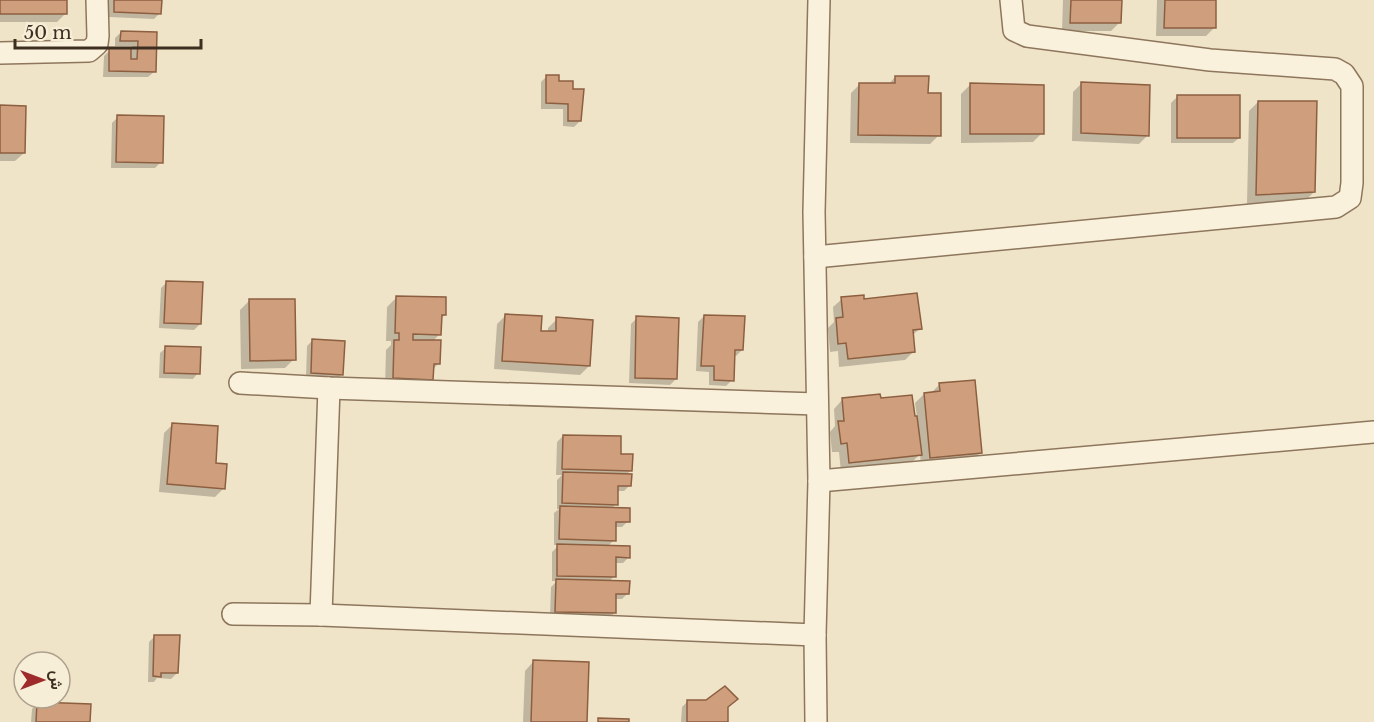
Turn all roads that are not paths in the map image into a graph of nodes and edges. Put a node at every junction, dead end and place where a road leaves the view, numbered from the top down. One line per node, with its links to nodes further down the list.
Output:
1 (97, 0): 4 (street)
2 (819, 0): 5 (street)
3 (1011, 0): 5 (street)
4 (0, 53)
5 (815, 257): 8 (street)
6 (240, 383): 7 (street)
7 (329, 388): 8 (street); 12 (street)
8 (817, 404): 10 (street)
9 (1374, 432): 10 (street)
10 (819, 481): 13 (street)
11 (233, 614): 12 (street)
12 (321, 615): 13 (street)
13 (815, 635): 14 (street)
14 (816, 722)

